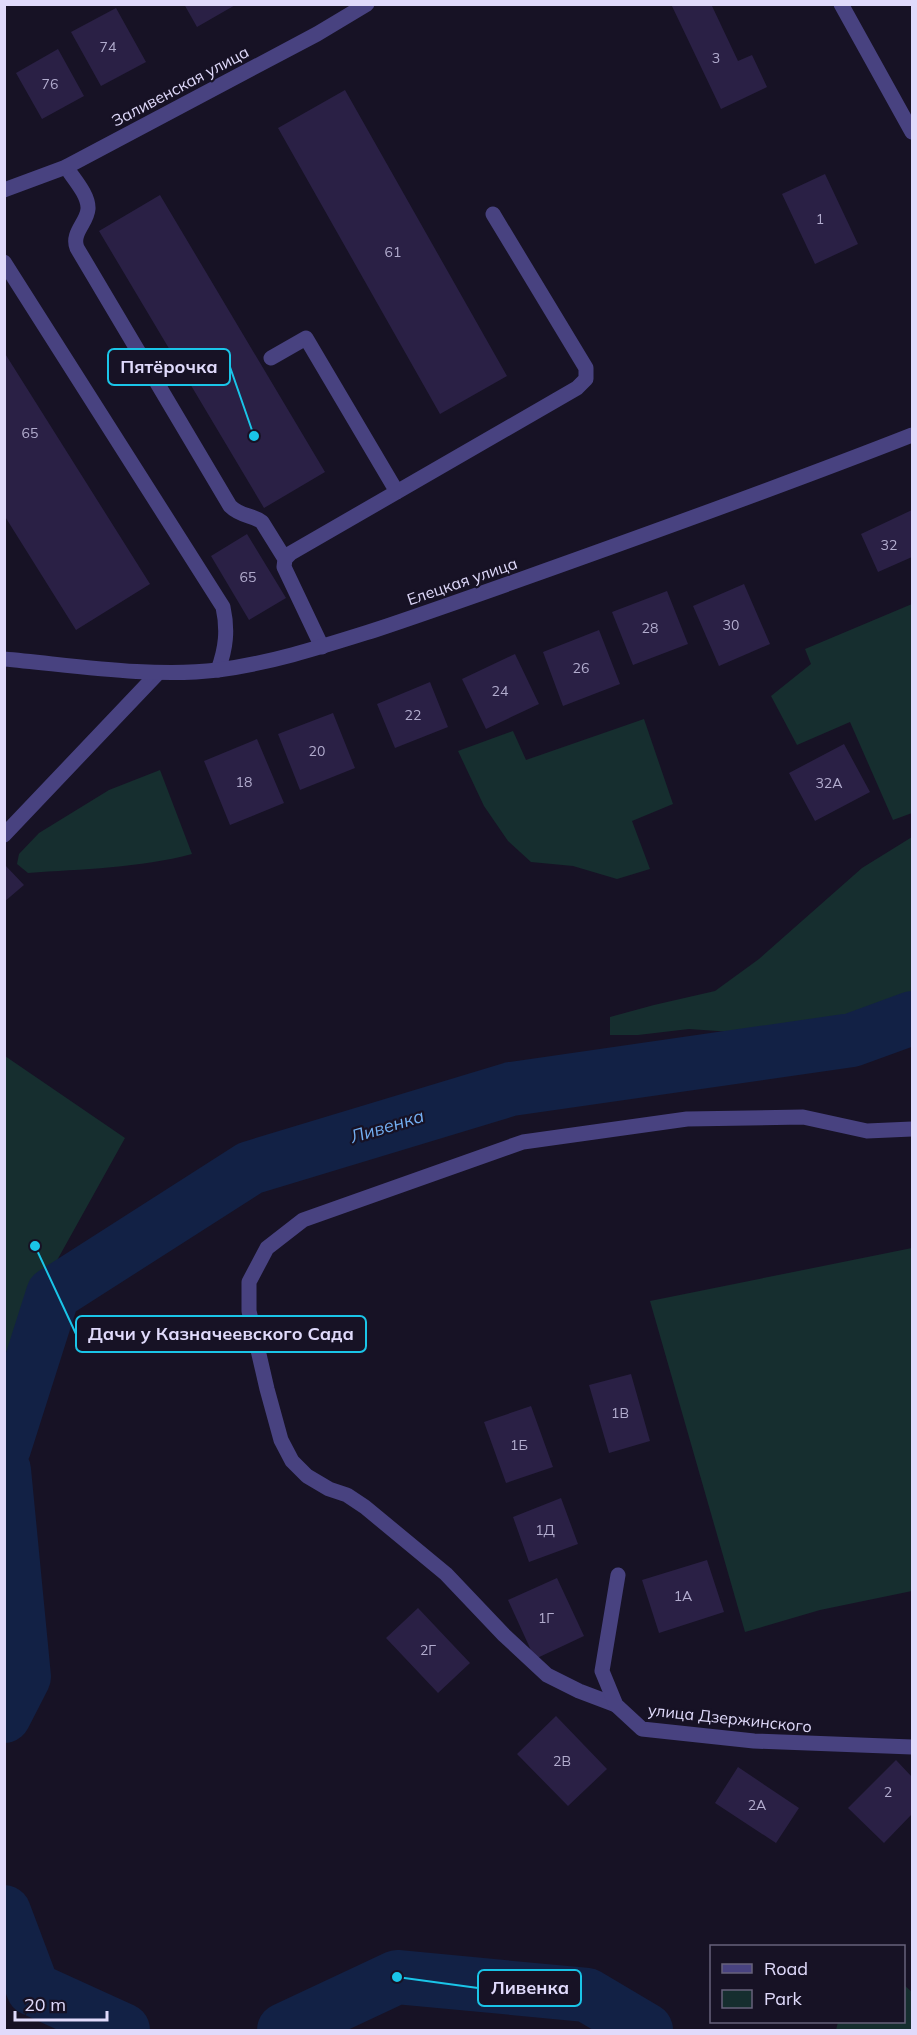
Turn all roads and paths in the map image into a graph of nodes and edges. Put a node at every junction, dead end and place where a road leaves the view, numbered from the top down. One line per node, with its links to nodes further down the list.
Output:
1 (367, 4): 4 (street, Заливенская улица)
2 (841, 4): 3 (street)
3 (912, 132)
4 (66, 167): 5 (street, Заливенская улица); 11 (street)
5 (4, 190)
6 (493, 214): 10 (street)
7 (4, 262): 14 (street)
8 (271, 358): 10 (street)
9 (912, 435): 12 (street, Елецкая улица)
10 (397, 492): 11 (street)
11 (285, 559): 12 (street)
12 (322, 647): 14 (street, Елецкая улица)
13 (4, 659): 15 (street, Елецкая улица)
14 (218, 670): 15 (street, Елецкая улица)
15 (158, 673): 16 (street)
16 (5, 834)
17 (912, 1130): 19 (street)
18 (618, 1575): 19 (street, улица Дзержинского)
19 (616, 1705): 20 (street, улица Дзержинского)
20 (912, 1747)

